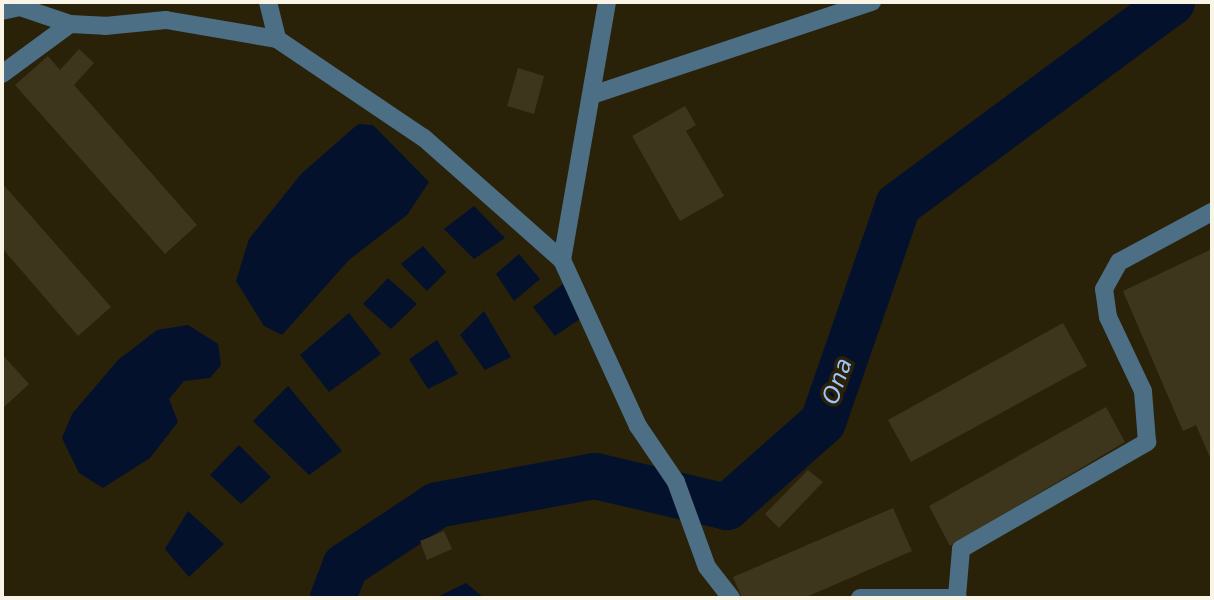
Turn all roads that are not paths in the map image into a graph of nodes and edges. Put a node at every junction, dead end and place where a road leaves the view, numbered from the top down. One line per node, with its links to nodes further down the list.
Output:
1 (268, 2): 7 (lane)
2 (607, 2): 9 (lane)
3 (872, 2): 4 (lane)
4 (836, 7): 9 (lane)
5 (2, 11): 6 (lane)
6 (70, 24): 7 (lane); 8 (lane)
7 (277, 39): 11 (lane)
8 (2, 74)
9 (595, 94): 11 (lane)
10 (1212, 212): 12 (lane)
11 (562, 260): 13 (lane)
12 (958, 597): 14 (lane)
13 (731, 598)
14 (860, 598)

